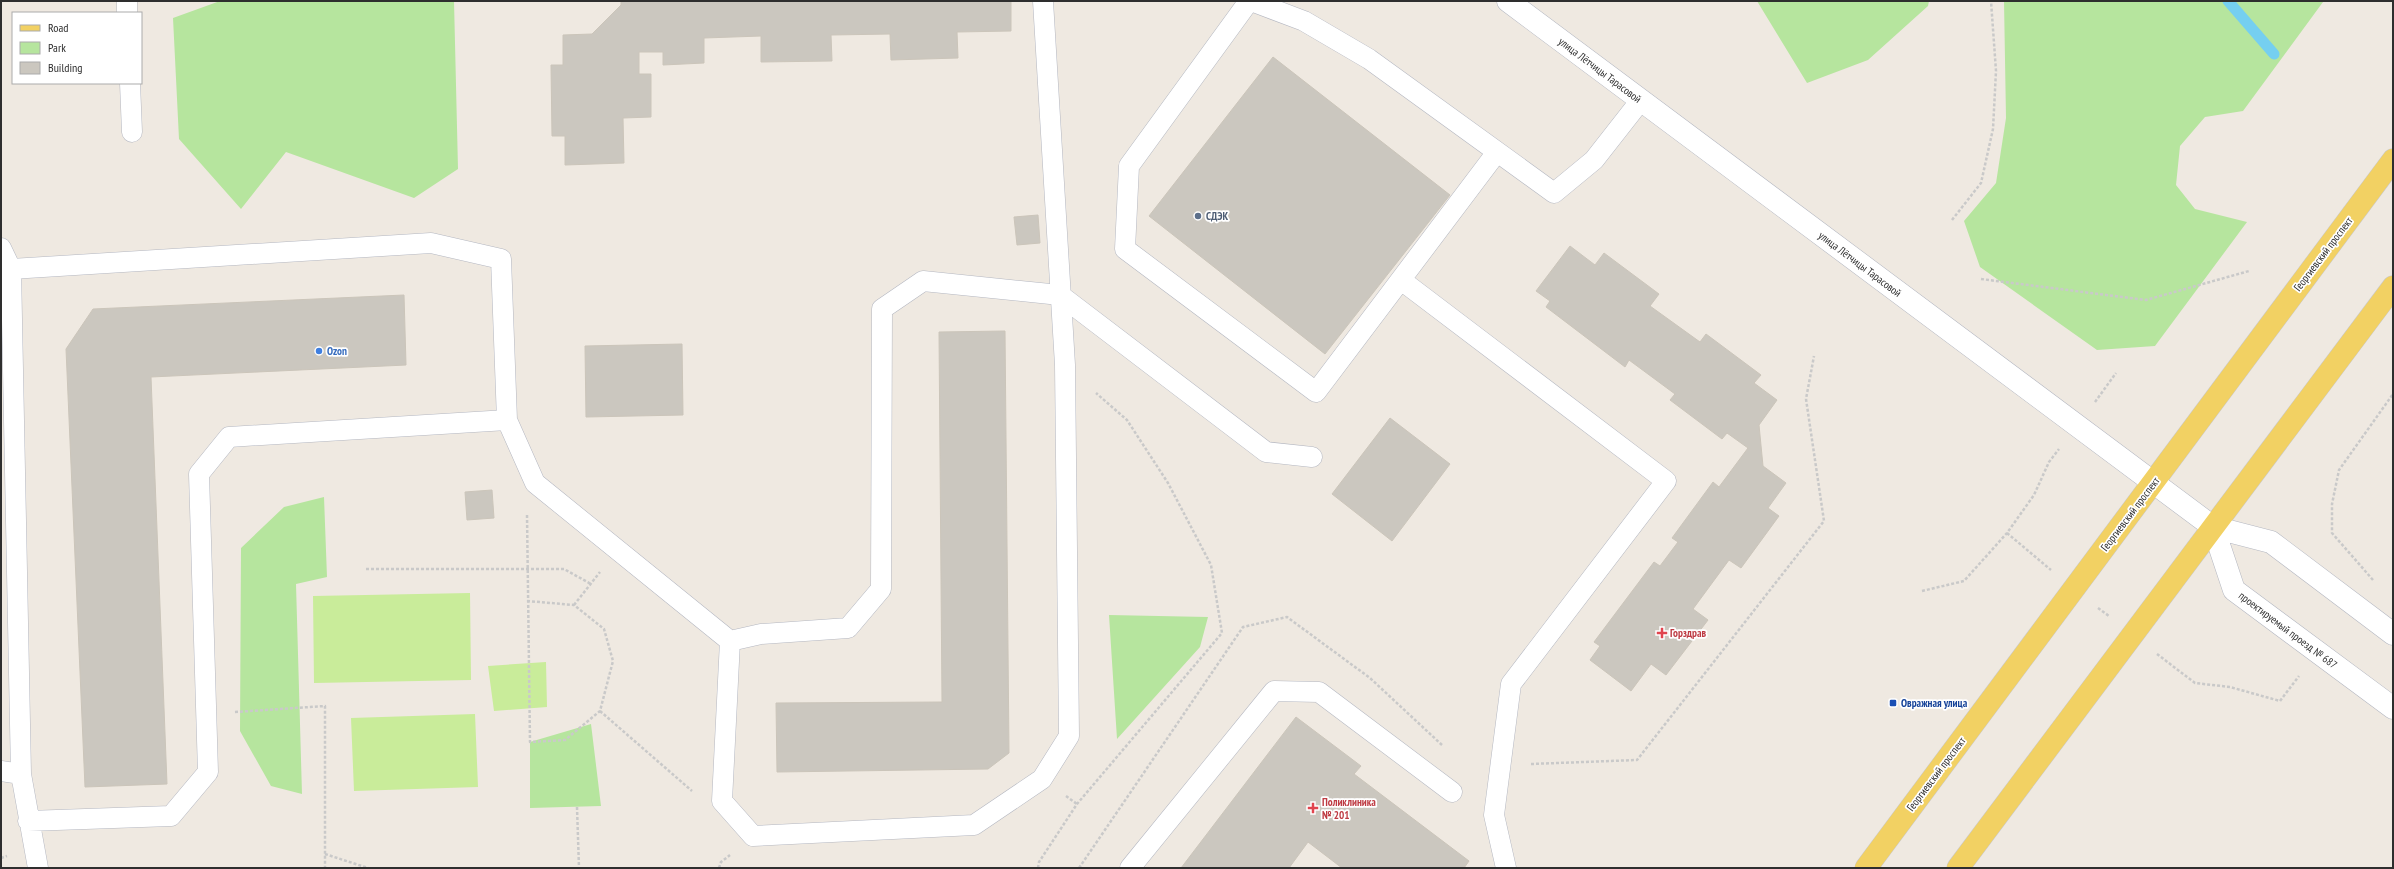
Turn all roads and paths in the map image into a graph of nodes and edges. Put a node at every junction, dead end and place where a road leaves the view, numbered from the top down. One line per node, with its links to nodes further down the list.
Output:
1 (127, 1): 6 (lane)
2 (1043, 1): 19 (lane)
3 (1250, 1): 10 (lane); 17 (lane)
4 (1508, 1): 8 (main road, улица Лётчицы Тарасовой)
5 (1991, 1): 12 (path)
6 (127, 12)
7 (130, 84): 9 (lane)
8 (1641, 100): 10 (lane); 24 (main road, улица Лётчицы Тарасовой)
9 (132, 132)
10 (1497, 152): 17 (lane)
11 (2393, 160): 27 (main road, Георгиевский проспект)
12 (1952, 220)
13 (1, 248): 14 (lane)
14 (11, 269): 23 (lane); 47 (lane)
15 (2249, 271): 16 (path)
16 (1981, 279)
17 (1401, 280): 45 (lane)
18 (2393, 287): 28 (main road)
19 (1060, 294): 21 (lane); 25 (lane); 40 (lane)
20 (1814, 356): 45 (path)
21 (1065, 365): 49 (lane); 57 (path)
22 (2116, 373): 24 (path)
23 (507, 420): 26 (lane); 44 (lane)
24 (2077, 426): 27 (main road, улица Лётчицы Тарасовой); 29 (path)
25 (1312, 457)
26 (535, 483): 30 (lane); 32 (path)
27 (2153, 483): 28 (main road, улица Лётчицы Тарасовой); 34 (main road, Георгиевский проспект)
28 (2213, 527): 38 (main road); 39 (main road); 42 (main road, проектируемый проезд № 687)
29 (2007, 533): 34 (path); 35 (path)
30 (618, 550): 33 (path); 40 (lane)
31 (366, 569): 32 (path)
32 (526, 569): 33 (path); 36 (path)
33 (591, 584): 37 (path)
34 (2074, 589): 38 (path); 60 (main road, Георгиевский проспект)
35 (1922, 591)
36 (527, 601): 37 (path); 43 (path)
37 (574, 605): 43 (path)
38 (2132, 634): 41 (path); 61 (main road)
39 (2393, 634)
40 (730, 641): 49 (lane)
41 (2195, 683)
42 (2393, 708)
43 (600, 711): 49 (path)
44 (206, 714): 51 (lane); 52 (path)
45 (1501, 766): 59 (lane)
46 (1, 772): 47 (lane)
47 (21, 774): 51 (lane)
48 (1452, 792): 58 (lane)
49 (722, 801)
50 (577, 807): 56 (path)
51 (28, 820): 53 (lane)
52 (325, 854): 54 (path); 55 (path)
53 (38, 868)
54 (325, 868)
55 (368, 868)
56 (579, 868)
57 (1038, 868)
58 (1130, 868)
59 (1506, 868)
60 (1866, 868)
61 (1958, 868)

